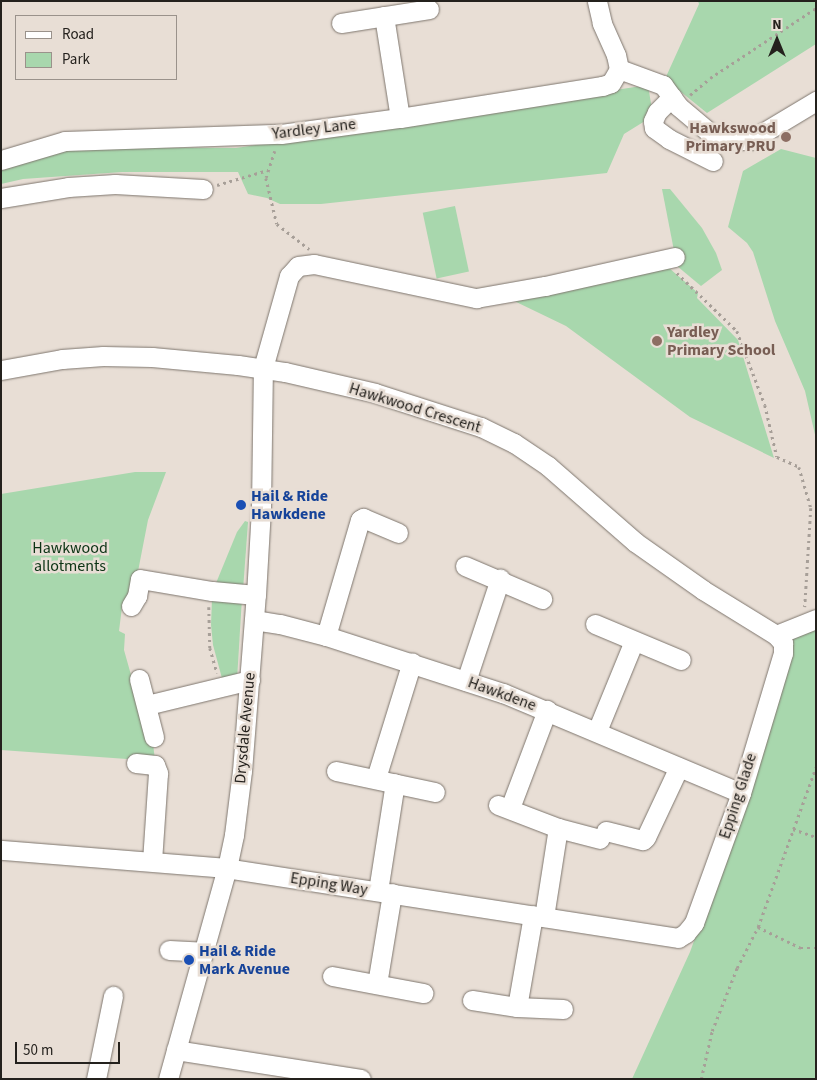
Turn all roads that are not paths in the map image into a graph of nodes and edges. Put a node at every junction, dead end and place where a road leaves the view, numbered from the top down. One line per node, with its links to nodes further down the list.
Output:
1 (597, 1): 5 (street)
2 (428, 9): 3 (street)
3 (384, 16): 4 (street); 8 (street)
4 (340, 23)
5 (618, 62): 7 (street); 8 (street, Yardley Lane)
6 (816, 101): 7 (street)
7 (675, 102): 10 (street)
8 (400, 118): 9 (street, Yardley Lane)
9 (1, 160)
10 (713, 161)
11 (203, 189): 12 (street)
12 (1, 198)
13 (669, 258): 14 (street, Drysdale Avenue)
14 (263, 368): 15 (street, Hawkwood Crescent); 19 (street, Drysdale Avenue); 25 (street, Hawkwood Crescent)
15 (1, 370)
16 (398, 533): 26 (street)
17 (464, 566): 18 (street)
18 (500, 579): 20 (street); 32 (street)
19 (256, 595): 21 (street); 22 (street, Drysdale Avenue)
20 (542, 599)
21 (131, 606)
22 (254, 620): 26 (street, Hawkdene); 31 (street, Drysdale Avenue)
23 (810, 621): 25 (street)
24 (595, 624): 27 (street)
25 (772, 632): 43 (street, Epping Glade)
26 (326, 636): 29 (street, Hawkdene)
27 (634, 641): 28 (street); 35 (street)
28 (681, 660)
29 (412, 662): 32 (street, Hawkdene); 40 (street)
30 (139, 678): 33 (street)
31 (250, 680): 33 (street); 47 (street, Drysdale Avenue)
32 (466, 681): 34 (street, Hawkdene)
33 (147, 705): 36 (street)
34 (547, 710): 35 (street, Hawkdene); 44 (street)
35 (597, 731): 38 (street, Hawkdene)
36 (154, 737)
37 (136, 763): 46 (street)
38 (679, 767): 43 (street, Hawkdene); 44 (street)
39 (336, 771): 40 (street)
40 (376, 778): 41 (street)
41 (395, 782): 42 (street); 48 (street)
42 (435, 792)
43 (741, 793): 50 (street, Epping Glade)
44 (558, 828): 49 (street)
45 (1, 850): 46 (street, Epping Way)
46 (152, 861): 47 (street, Epping Way)
47 (227, 868): 48 (street, Epping Way); 52 (street, Drysdale Avenue)
48 (385, 892): 49 (street, Epping Way); 54 (street)
49 (538, 916): 50 (street, Epping Way); 58 (street)
50 (654, 934)
51 (169, 950): 52 (street)
52 (203, 952): 60 (street, Drysdale Avenue)
53 (332, 976): 54 (street)
54 (377, 984): 55 (street)
55 (423, 993)
56 (113, 996): 61 (street)
57 (472, 1000): 58 (street)
58 (516, 1007): 59 (street)
59 (564, 1010)
60 (176, 1050): 62 (street, Drysdale Avenue); 63 (street)
61 (96, 1079)
62 (168, 1079)
63 (360, 1079)

